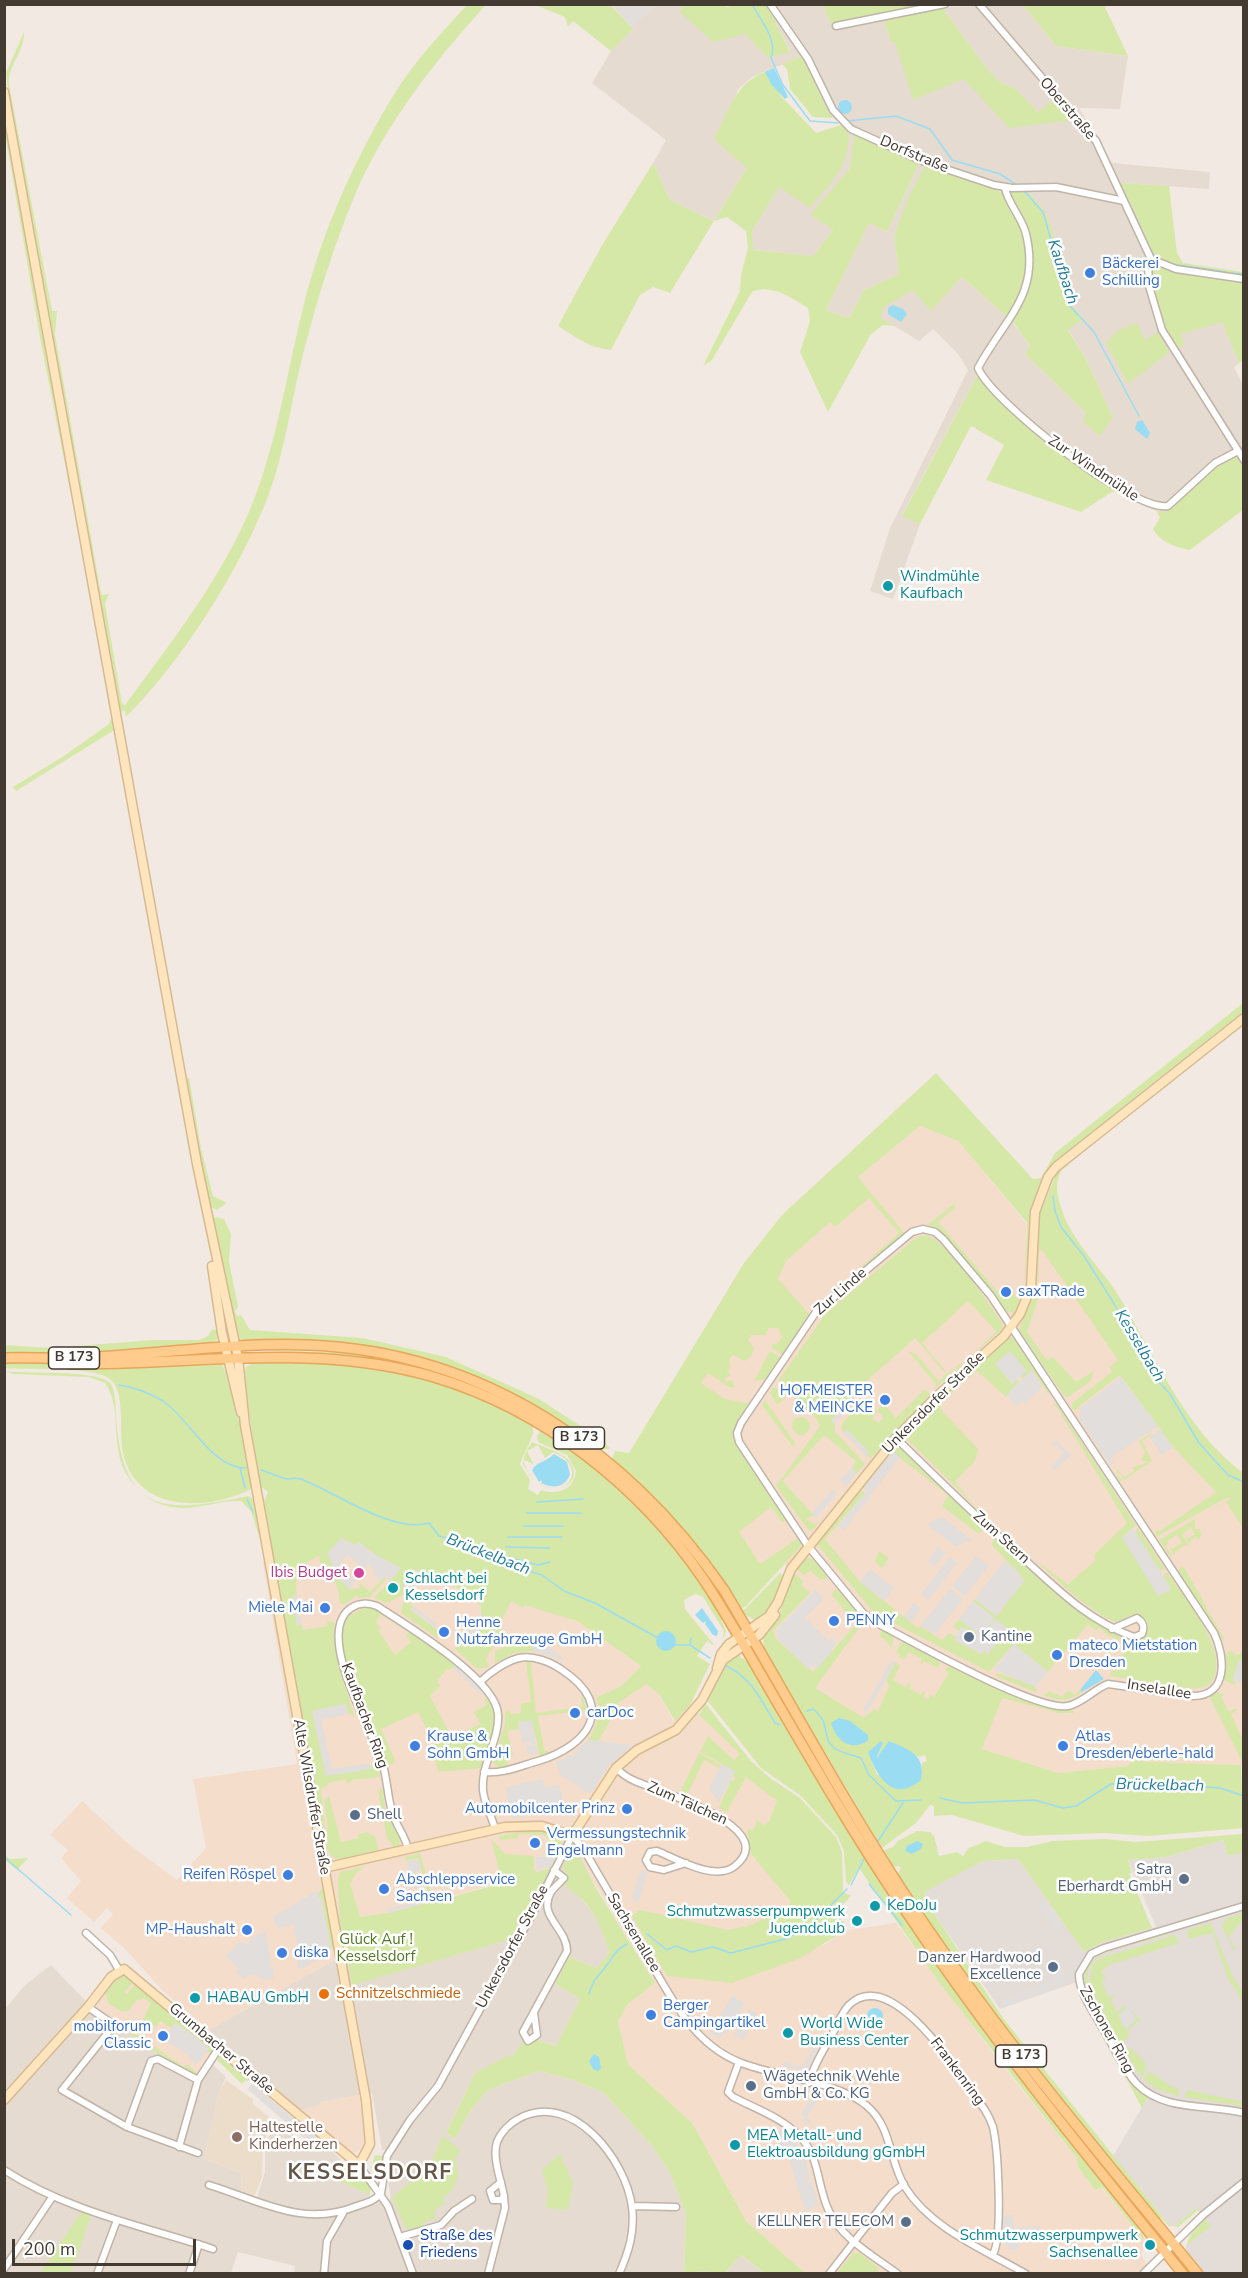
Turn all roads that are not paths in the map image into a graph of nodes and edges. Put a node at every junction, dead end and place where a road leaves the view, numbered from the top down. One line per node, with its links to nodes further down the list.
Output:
1 (770, 4): 6 (street, Dorfstraße)
2 (945, 4): 4 (street)
3 (979, 4): 7 (street, Oberstraße)
4 (836, 26)
5 (4, 92): 13 (street)
6 (1005, 188): 7 (street, Dorfstraße); 10 (street, Zur Windmühle)
7 (1124, 201): 8 (street, Oberstraße)
8 (1151, 259): 9 (street); 10 (street)
9 (1244, 279)
10 (1236, 452): 11 (street)
11 (1243, 460)
12 (1244, 1018): 14 (street, Unkersdorfer Straße)
13 (209, 1230): 15 (street, Alte Wilsdruffer Straße); 16 (street, Alte Wilsdruffer Straße)
14 (1011, 1326): 21 (street, Unkersdorfer Straße); 22 (street, Zur Linde); 22 (street, Inselallee)
15 (225, 1347): 16 (main road, B 173); 17 (main road, B 173); 19 (street, Alte Wilsdruffer Straße)
16 (236, 1347): 18 (street, Alte Wilsdruffer Straße); 25 (main road, B 173)
17 (5, 1358): 19 (main road, B 173)
18 (238, 1358): 19 (main road, B 173); 20 (street, Alte Wilsdruffer Straße); 26 (main road, B 173)
19 (228, 1359): 20 (street, Alte Wilsdruffer Straße)
20 (245, 1425): 39 (street, Alte Wilsdruffer Straße)
21 (896, 1438): 22 (street, Unkersdorfer Straße); 24 (street, Zum Stern)
22 (808, 1546): 23 (street, Unkersdorfer Straße)
23 (782, 1593): 25 (street, Unkersdorfer Straße); 27 (street, Unkersdorfer Straße)
24 (1112, 1629): 24 (street, Zum Stern)
25 (748, 1630): 26 (street, Unkersdorfer Straße); 27 (main road, B 173)
26 (738, 1636): 28 (main road, B 173); 29 (street, Unkersdorfer Straße)
27 (754, 1639): 28 (street, Unkersdorfer Straße); 35 (main road, B 173)
28 (743, 1646): 29 (street, Unkersdorfer Straße); 35 (main road, B 173)
29 (717, 1668): 31 (street, Unkersdorfer Straße)
30 (480, 1682): 32 (street, Kaufbacher Ring); 32 (street); 36 (street, Kaufbacher Ring)
31 (616, 1768): 34 (street, Unkersdorfer Straße); 38 (street, Zum Tälchen)
32 (484, 1772): 33 (street, Kaufbacher Ring)
33 (495, 1829): 34 (street); 36 (street)
34 (572, 1836): 40 (street, Unkersdorfer Straße); 47 (street, Sachsenallee)
35 (870, 1847): 37 (main road, B 173)
36 (408, 1849): 39 (street)
37 (879, 1862): 72 (main road, B 173); 74 (main road, B 173)
38 (686, 1863): 38 (street, Zum Tälchen)
39 (324, 1868): 55 (street, Alte Wilsdruffer Straße)
40 (554, 1869): 45 (street); 61 (street, Unkersdorfer Straße)
41 (1244, 1906): 51 (street, Zschoner Ring)
42 (86, 1933): 43 (street, Grumbacher Straße)
43 (119, 1970): 44 (street); 46 (street, Grumbacher Straße)
44 (88, 2007): 50 (street); 52 (street)
45 (534, 2013)
46 (219, 2048): 48 (street); 55 (street, Grumbacher Straße)
47 (739, 2062): 49 (street, Sachsenallee); 70 (street)
48 (198, 2080): 52 (street); 53 (street)
49 (809, 2083): 59 (street, Sachsenallee); 75 (street, Frankenring)
50 (4, 2100)
51 (1244, 2113)
52 (127, 2127): 53 (street)
53 (179, 2146): 54 (street)
54 (198, 2153)
55 (358, 2165): 61 (street)
56 (4, 2170): 62 (street)
57 (501, 2182): 63 (street); 63 (street); 65 (street)
58 (1244, 2182): 72 (street)
59 (904, 2184): 70 (street); 75 (street, Sachsenallee)
60 (209, 2185): 67 (street)
61 (381, 2193): 67 (street); 69 (street)
62 (53, 2196): 68 (street); 76 (street)
63 (504, 2196): 81 (street)
64 (472, 2199): 69 (street)
65 (632, 2206): 66 (street); 82 (street)
66 (676, 2207)
67 (343, 2213): 79 (street)
68 (117, 2220): 71 (street); 77 (street)
69 (400, 2237): 80 (street)
70 (855, 2241): 83 (street); 84 (street)
71 (199, 2244): 73 (street); 78 (street)
72 (1174, 2244): 74 (street); 88 (main road, B 173)
73 (213, 2249)
74 (1166, 2252): 86 (street); 87 (main road, B 173)
75 (993, 2254): 85 (street, Sachsenallee)
76 (4, 2268)
77 (97, 2274)
78 (189, 2274)
79 (324, 2274)
80 (413, 2274)
81 (488, 2274)
82 (619, 2274)
83 (828, 2274)
84 (898, 2274)
85 (1026, 2274)
86 (1143, 2274)
87 (1183, 2274)
88 (1198, 2274)

